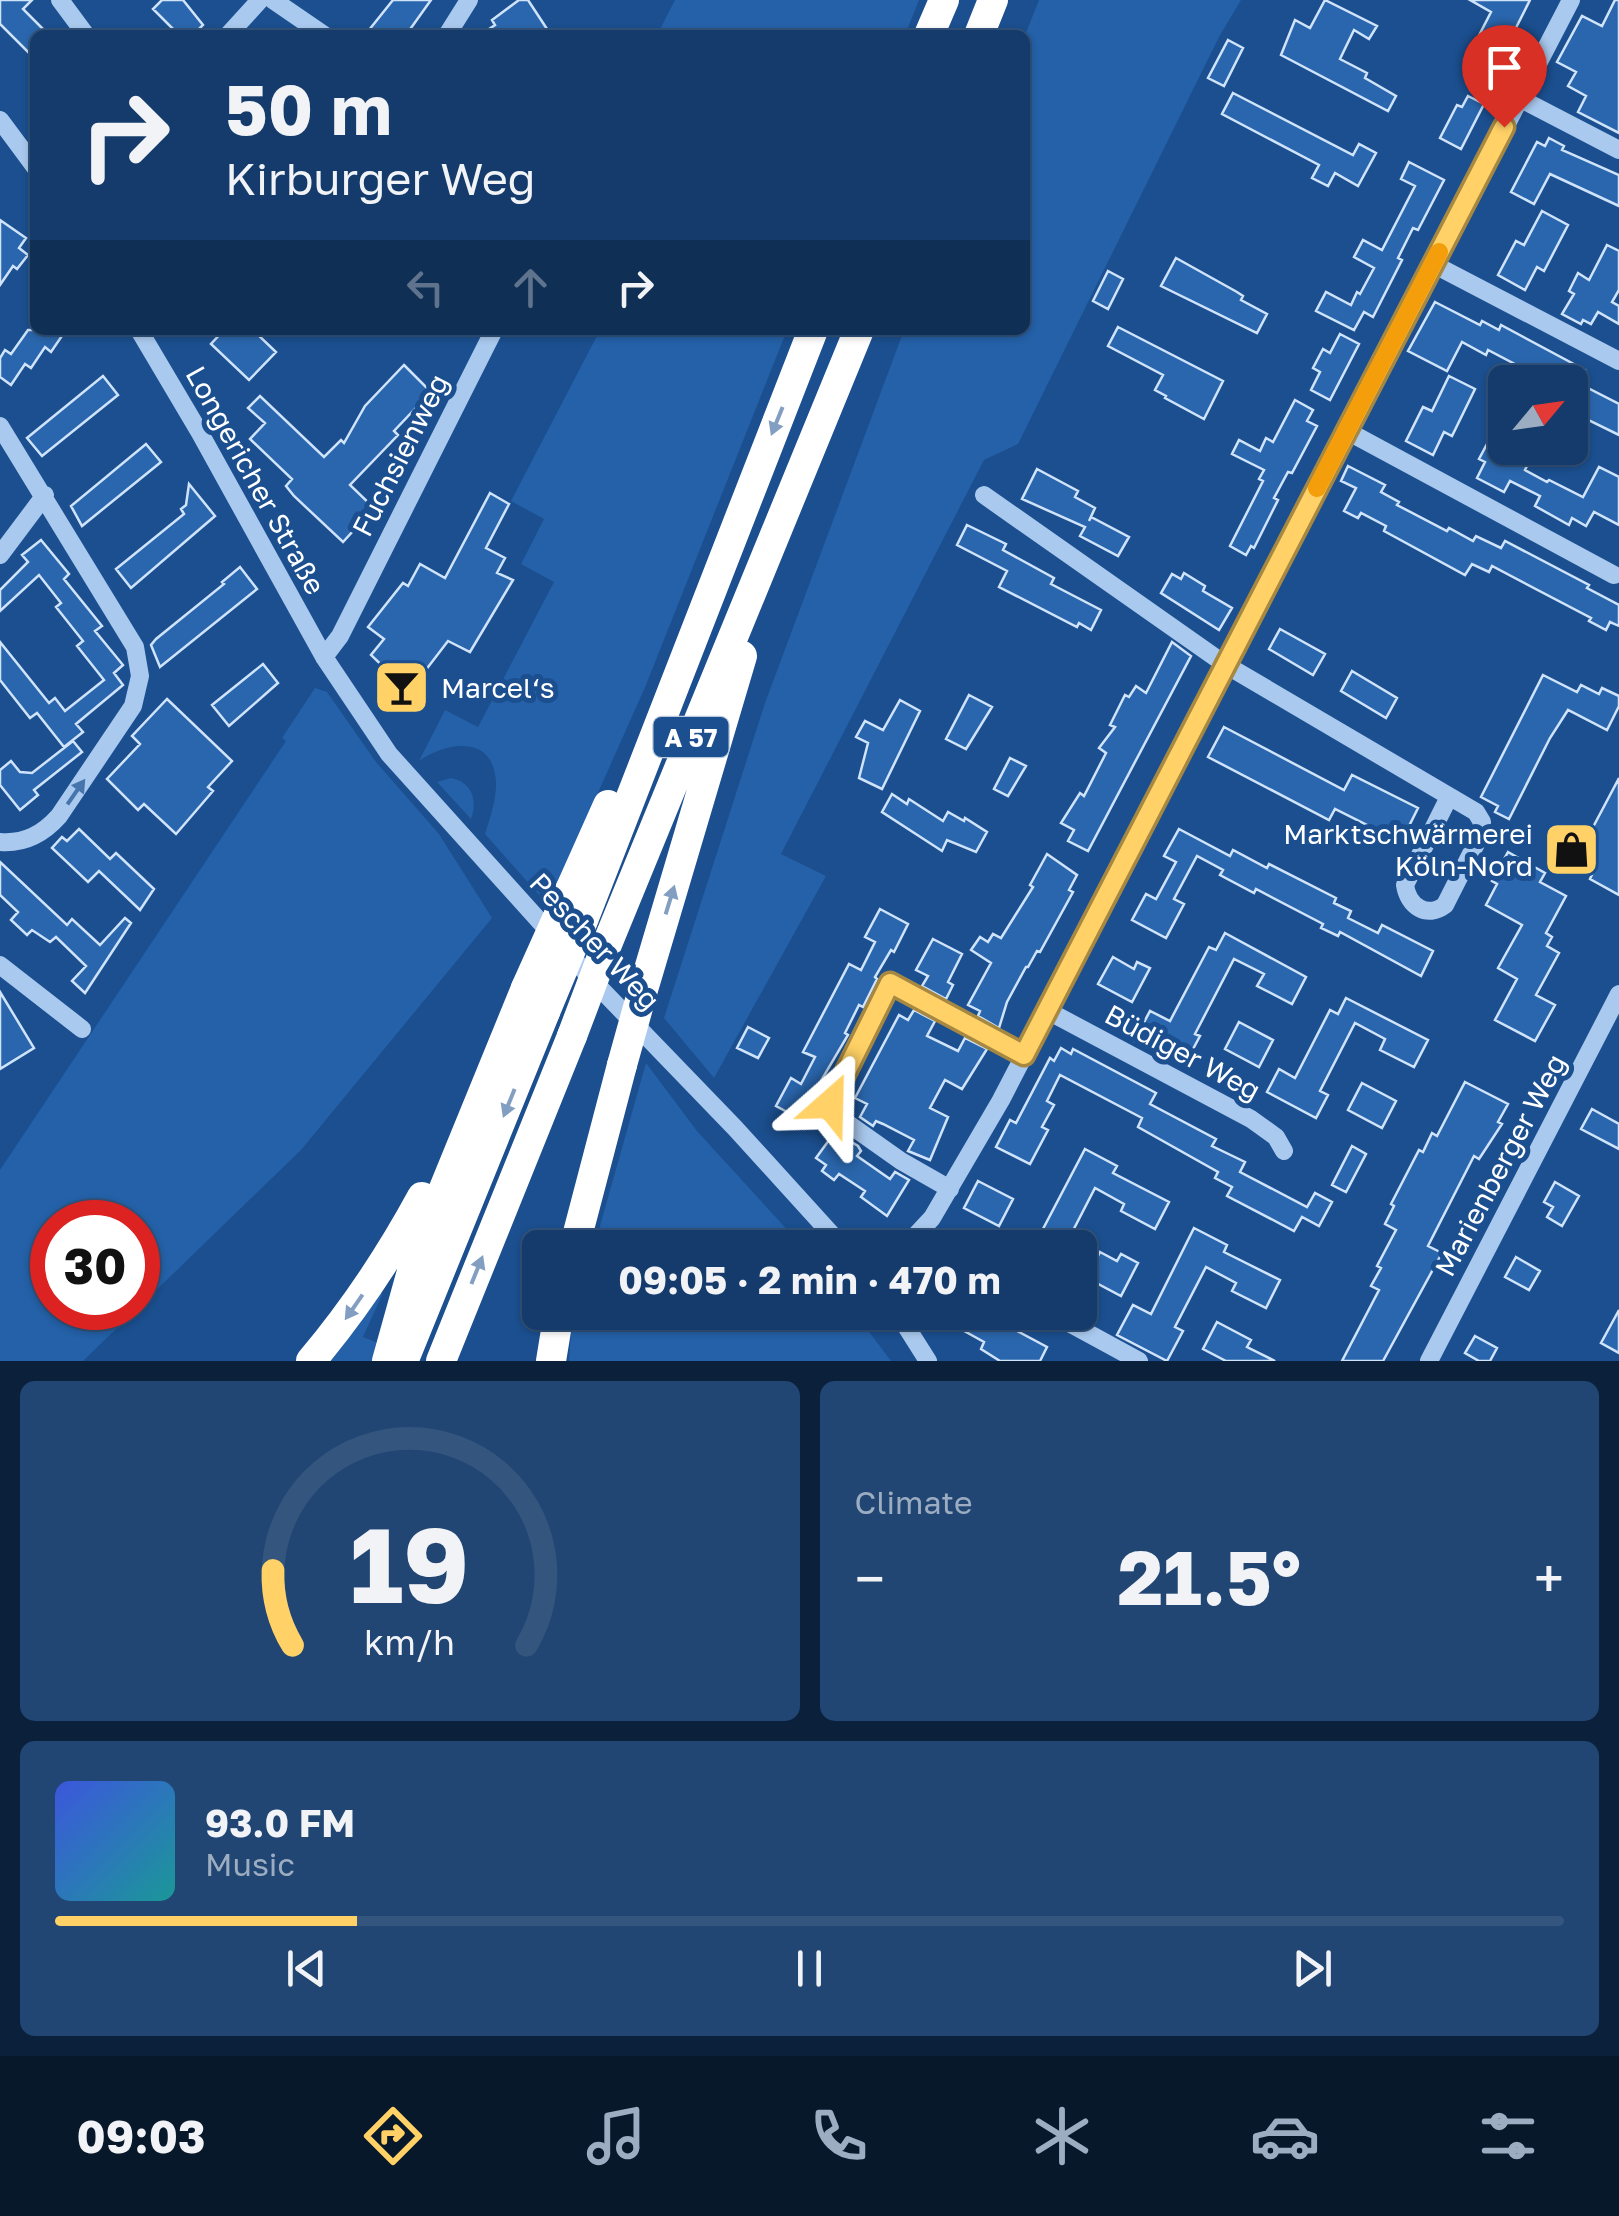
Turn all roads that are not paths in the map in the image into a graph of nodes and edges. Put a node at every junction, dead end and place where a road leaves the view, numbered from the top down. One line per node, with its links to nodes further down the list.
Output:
1 (60, 0): 8 (street)
2 (260, 0): 9 (street)
3 (273, 0): 10 (street)
4 (469, 0): 11 (street)
5 (944, 0): 12 (highway)
6 (994, 0): 13 (highway)
7 (1571, 0): 14 (street)
8 (82, 30)
9 (233, 30)
10 (317, 30)
11 (450, 30)
12 (932, 30)
13 (981, 30)
14 (1519, 98): 16 (street); 18 (street)
15 (0, 120): 17 (street)
16 (1619, 150)
17 (30, 160)
18 (1433, 264): 23 (street); 25 (street)
19 (142, 335): 31 (street, Longericher Straße)
20 (491, 335): 31 (street, Fuchsienweg)
21 (811, 335): 33 (highway, A 57, one-way to 33)
22 (857, 335): 28 (highway, A 57)
23 (1619, 361)
24 (0, 426): 26 (street)
25 (1347, 431): 30 (street); 32 (street)
26 (45, 495): 29 (street); 35 (street, one-way to 26)
27 (984, 496): 32 (street)
28 (782, 521): 44 (highway, one-way to 28, bridge); 53 (highway, A 57, one-way to 28, bridge)
29 (0, 555)
30 (1614, 575)
31 (324, 657): 45 (street, Pescher Weg)
32 (1226, 664): 34 (street); 38 (street)
33 (660, 717): 41 (highway, bridge); 52 (highway, A 57, one-way to 52, bridge)
34 (1449, 797): 34 (street)
35 (0, 842)
36 (0, 965): 39 (street)
37 (1619, 994): 57 (street, Marienberger Weg)
38 (1048, 1011): 40 (street); 42 (street, Büdiger Weg)
39 (82, 1028)
40 (1024, 1055): 43 (street); 43 (street)
41 (476, 1104): 50 (highway, one-way to 50); 51 (highway)
42 (1284, 1152)
43 (950, 1189): 46 (street)
44 (579, 1230)
45 (828, 1230)
46 (924, 1230)
47 (556, 1330): 54 (highway)
48 (908, 1330): 55 (street)
49 (1082, 1330): 56 (street)
50 (310, 1361)
51 (387, 1361)
52 (404, 1361)
53 (441, 1361)
54 (551, 1361)
55 (928, 1361)
56 (1139, 1361)
57 (1429, 1361)

